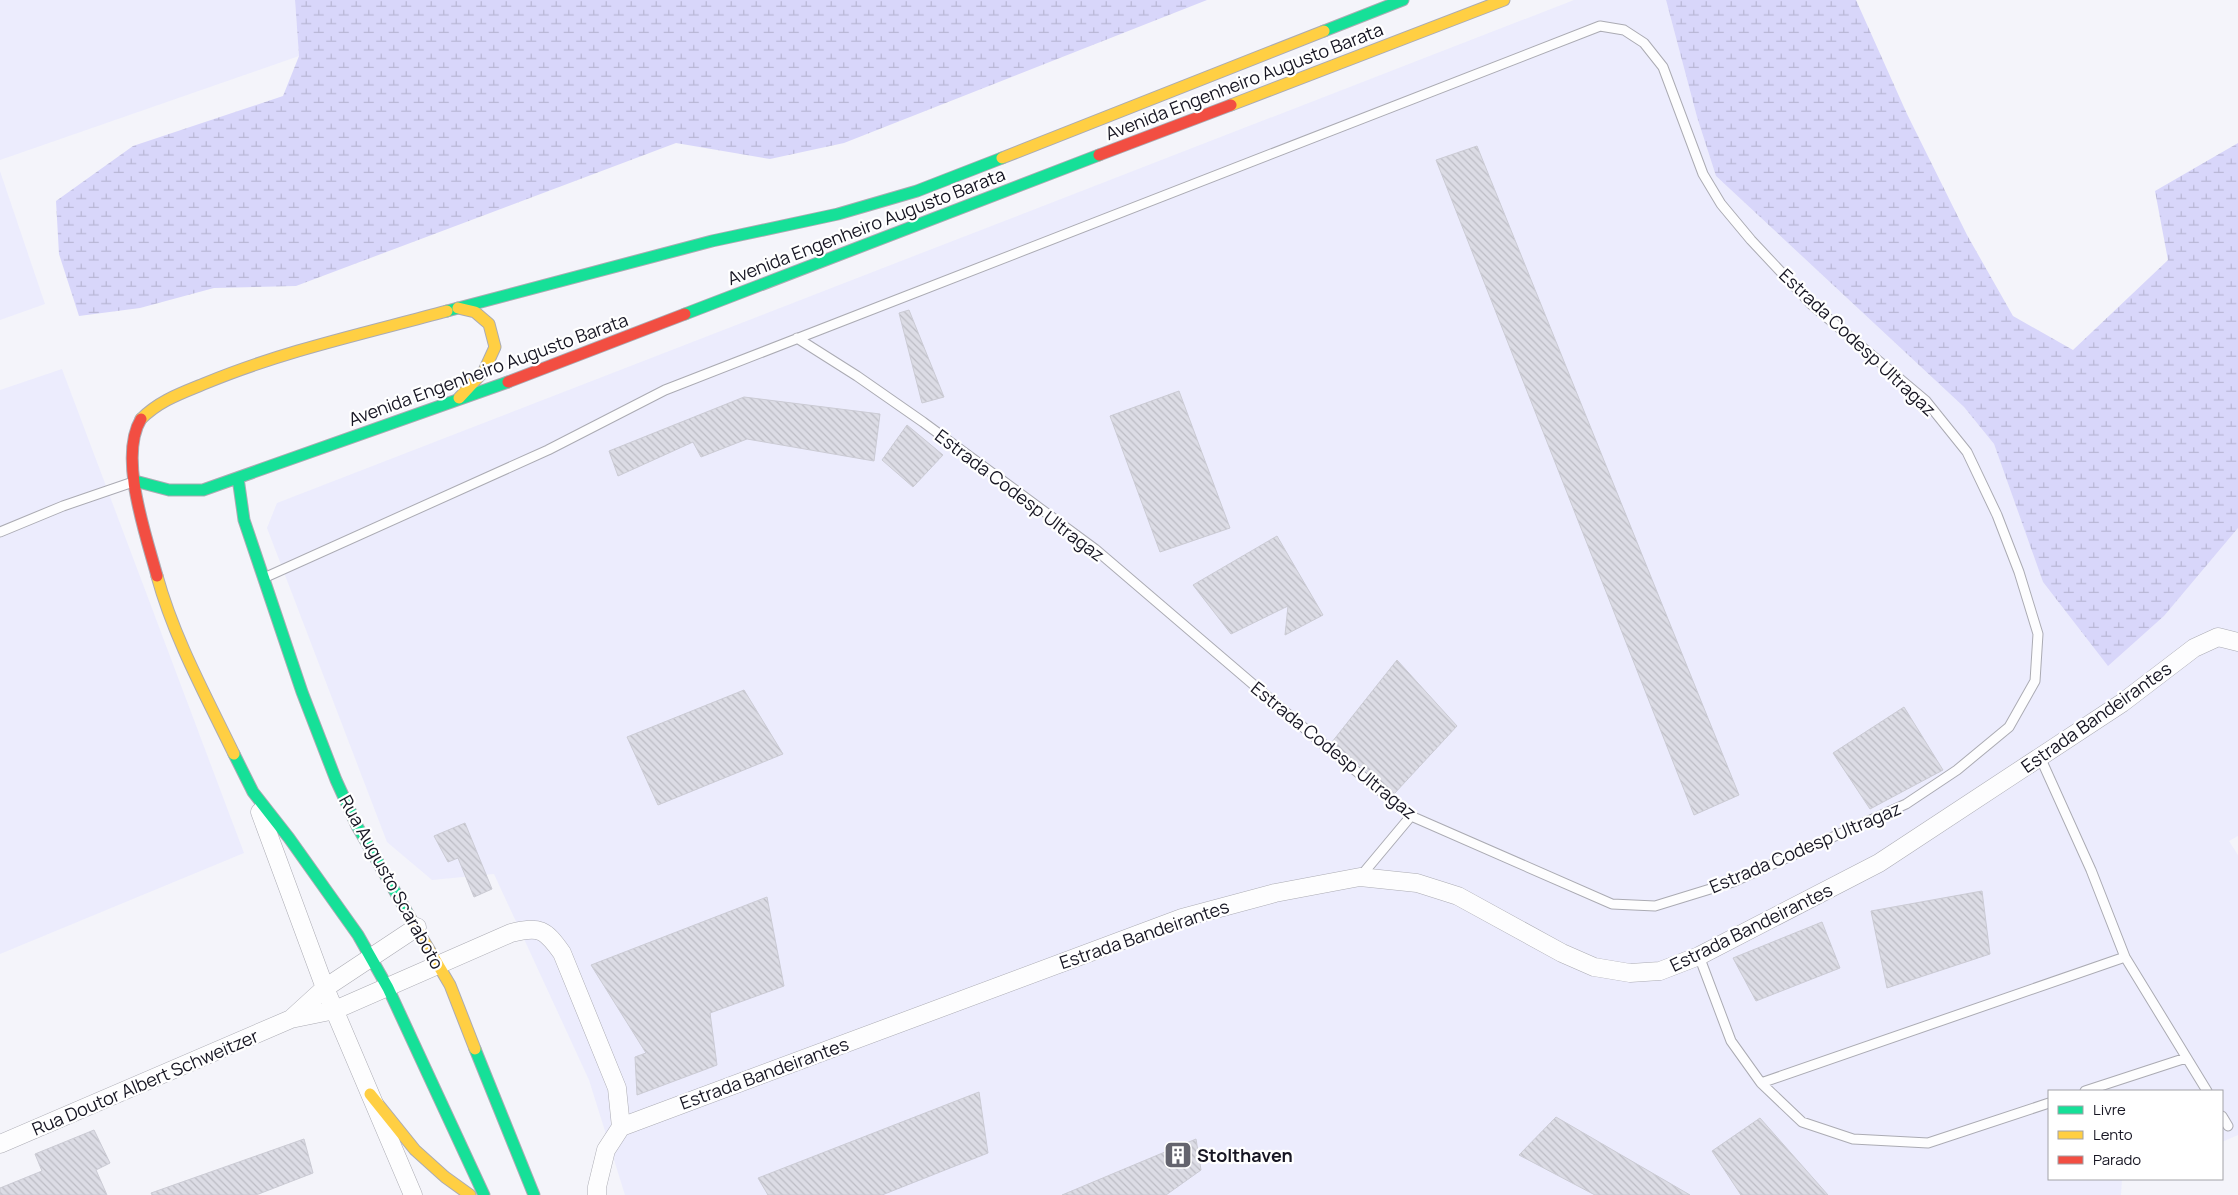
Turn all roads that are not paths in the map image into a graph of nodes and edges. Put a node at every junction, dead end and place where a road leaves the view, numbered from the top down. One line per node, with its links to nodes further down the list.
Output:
1 (1403, 0): 3 (main road, Avenida Engenheiro Augusto Barata)
2 (1504, 0): 5 (main road, Avenida Engenheiro Augusto Barata)
3 (458, 308): 5 (main road); 7 (main road, Avenida Engenheiro Augusto Barata)
4 (797, 338): 9 (lane); 13 (lane, Estrada Codesp Ultragaz); 13 (lane, Estrada Codesp Ultragaz)
5 (455, 402): 6 (main road, Avenida Engenheiro Augusto Barata)
6 (238, 478): 7 (main road, Avenida Engenheiro Augusto Barata); 9 (main road, Rua Augusto Scaraboto)
7 (136, 481): 8 (lane); 12 (main road)
8 (0, 532)
9 (264, 578): 15 (main road, Rua Augusto Scaraboto)
10 (2238, 642): 11 (street, Estrada Bandeirantes)
11 (2040, 757): 17 (street, Estrada Bandeirantes); 18 (lane)
12 (253, 792): 16 (main road); 20 (street)
13 (1411, 816): 14 (lane)
14 (1360, 877): 17 (street, Estrada Bandeirantes); 32 (street, Estrada Bandeirantes)
15 (417, 927): 16 (street, Rua Doutor Albert Schweitzer); 19 (main road, Rua Augusto Scaraboto)
16 (371, 956): 20 (street, Rua Doutor Albert Schweitzer); 21 (main road)
17 (1699, 956): 25 (lane)
18 (2125, 957): 24 (lane); 25 (lane)
19 (438, 963): 21 (street, Rua Doutor Albert Schweitzer); 32 (street, Rua Doutor Albert Schweitzer); 37 (main road, Rua Augusto Scaraboto)
20 (325, 988): 22 (street); 23 (street, Rua Doutor Albert Schweitzer)
21 (388, 988): 22 (street, Rua Doutor Albert Schweitzer); 36 (main road)
22 (335, 1010): 23 (street, Rua Doutor Albert Schweitzer); 28 (street)
23 (291, 1020): 33 (street, Rua Doutor Albert Schweitzer)
24 (2186, 1058): 26 (lane); 27 (lane)
25 (1760, 1083): 29 (lane)
26 (2088, 1090)
27 (2206, 1090)
28 (370, 1094): 34 (street); 35 (main road)
29 (2048, 1103)
30 (2223, 1118): 31 (lane)
31 (2228, 1126)
32 (621, 1127): 38 (street)
33 (0, 1144)
34 (413, 1195)
35 (470, 1195)
36 (484, 1195)
37 (534, 1195)
38 (597, 1195)

